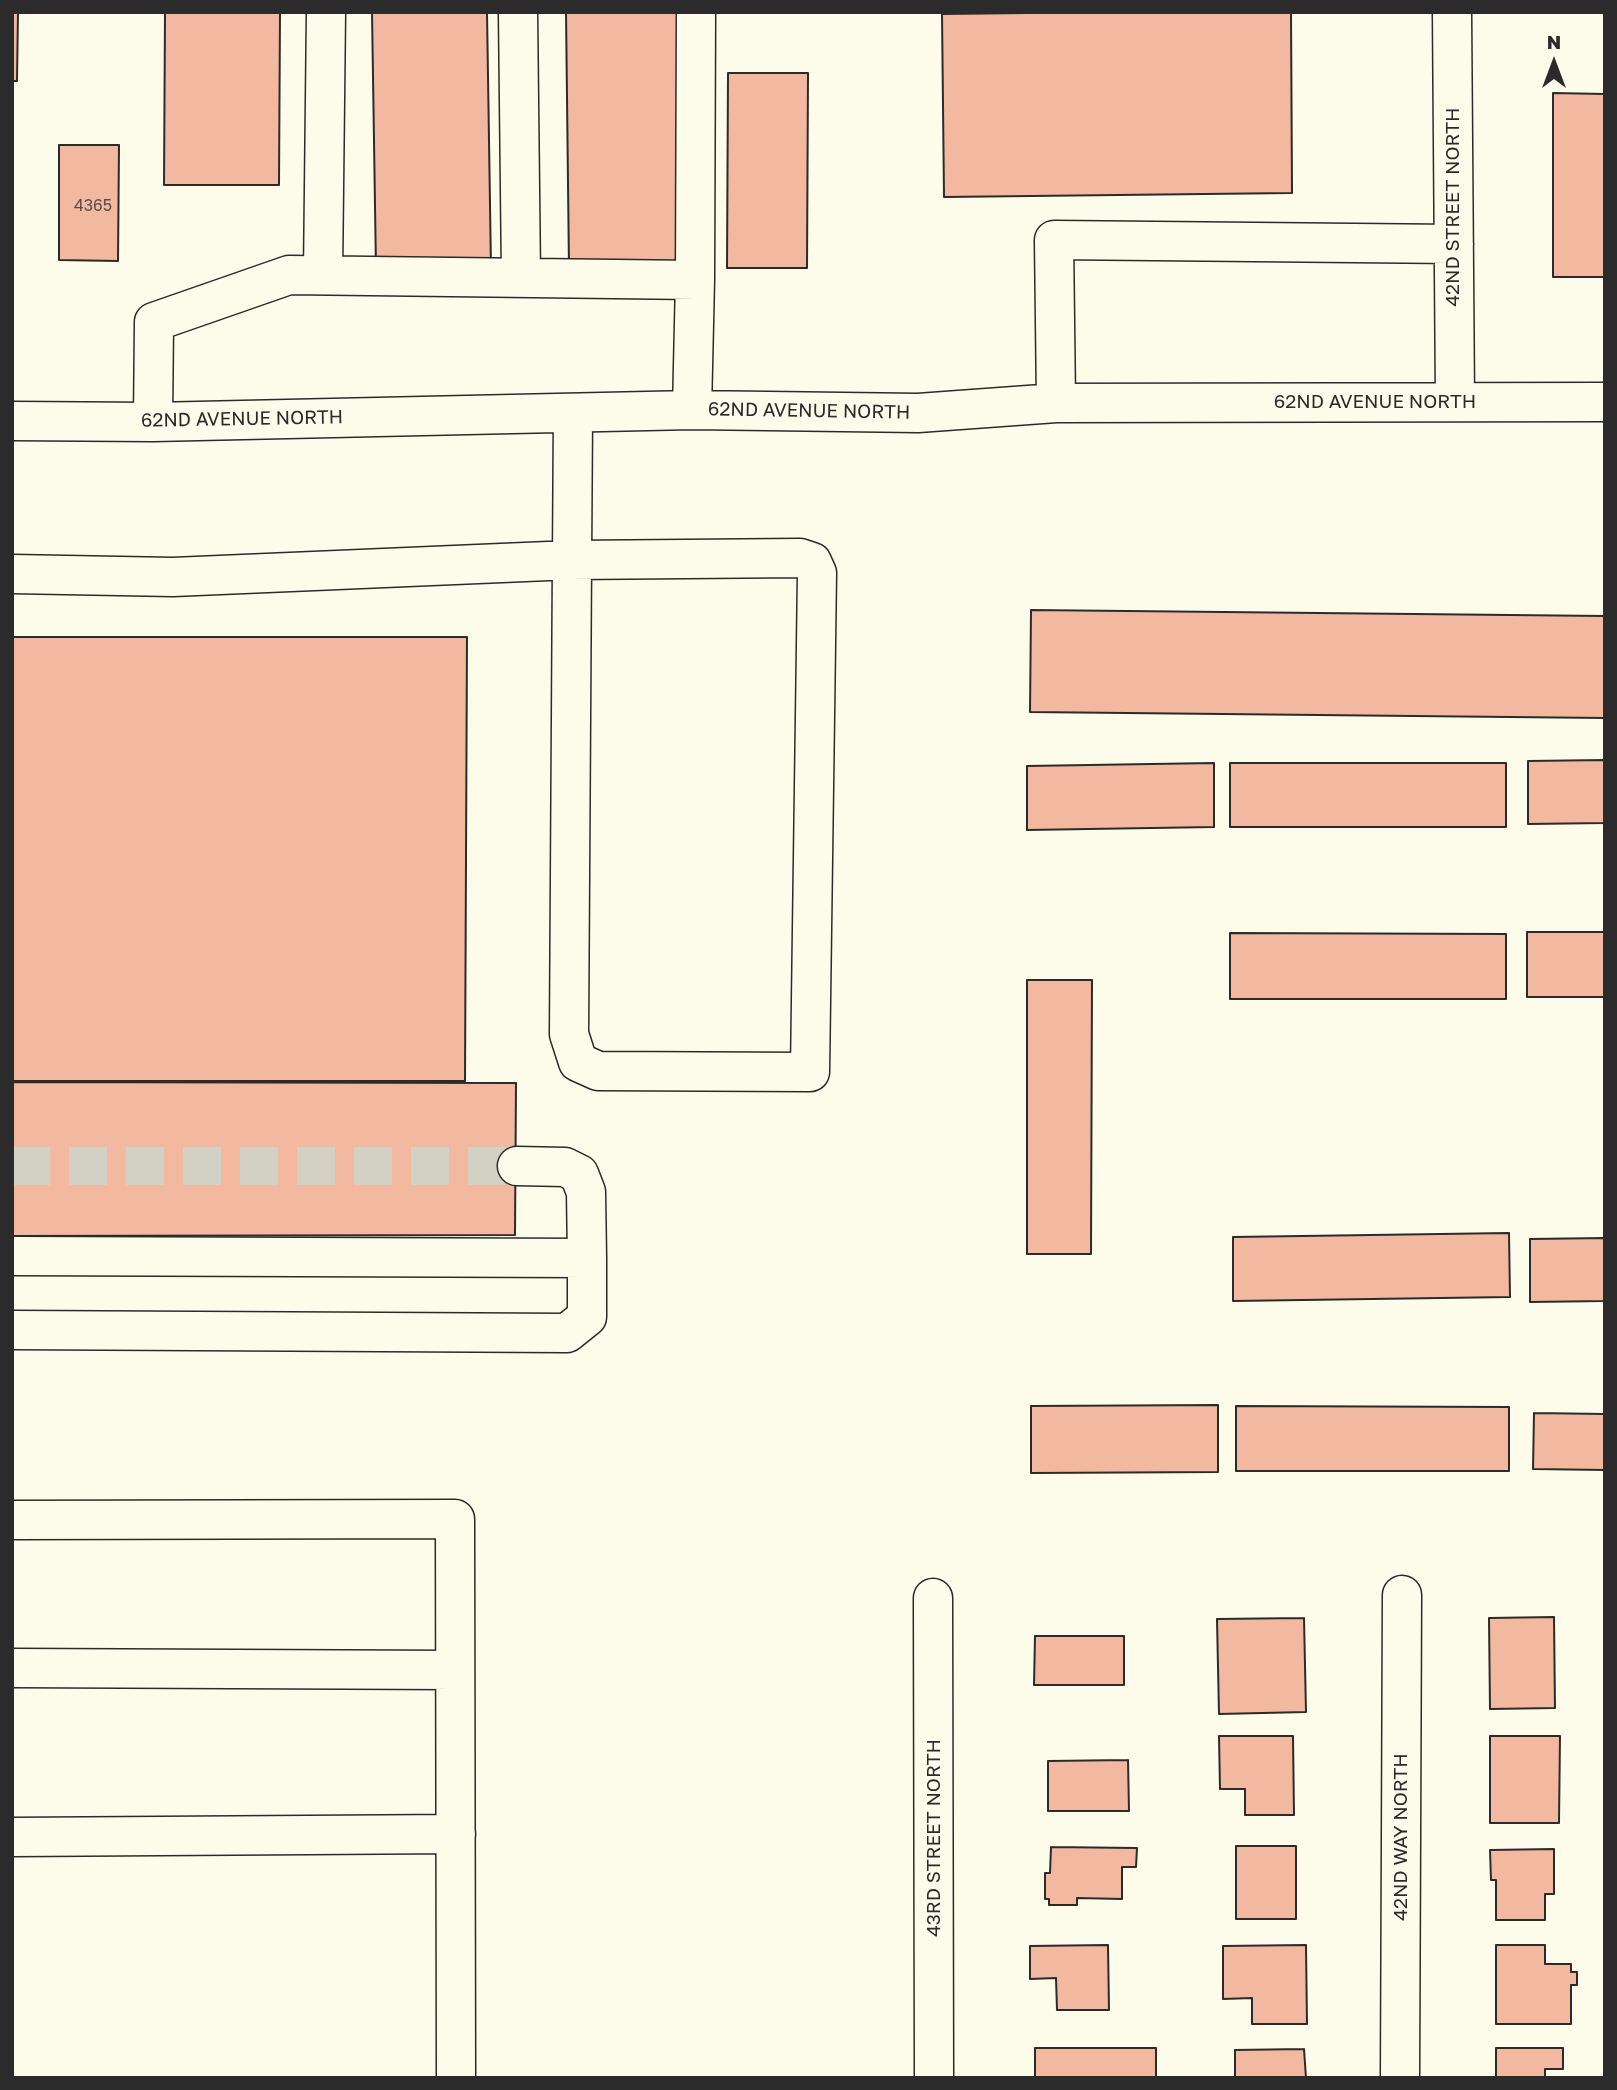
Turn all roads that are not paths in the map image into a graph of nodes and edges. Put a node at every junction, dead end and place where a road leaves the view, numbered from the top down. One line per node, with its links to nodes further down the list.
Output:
1 (326, 12): 6 (street)
2 (519, 12): 7 (street)
3 (696, 12): 8 (street)
4 (1452, 12): 5 (street, 42ND STREET NORTH)
5 (1454, 244): 9 (street, 42ND STREET NORTH); 11 (street)
6 (323, 275): 7 (street); 15 (street)
7 (522, 278): 8 (street)
8 (695, 280): 12 (street)
9 (1455, 402): 10 (street, 62ND AVENUE NORTH); 11 (street, 62ND AVENUE NORTH)
10 (1605, 402)
11 (1056, 403): 12 (street, 62ND AVENUE NORTH)
12 (692, 410): 13 (street, 62ND AVENUE NORTH)
13 (573, 413): 15 (street, 62ND AVENUE NORTH); 16 (street)
14 (12, 421): 15 (street, 62ND AVENUE NORTH)
15 (153, 422)
16 (572, 559): 16 (street); 17 (street)
17 (12, 574)
18 (517, 1166): 20 (street)
19 (12, 1255): 20 (street)
20 (587, 1258): 21 (street)
21 (12, 1330)
22 (12, 1520): 26 (street)
23 (1402, 1595): 31 (street, 42ND WAY NORTH)
24 (933, 1598): 30 (street, 43RD STREET NORTH)
25 (12, 1668): 26 (street)
26 (454, 1670): 27 (street)
27 (456, 1834): 28 (street); 29 (street)
28 (12, 1837)
29 (456, 2078)
30 (934, 2078)
31 (1400, 2078)

